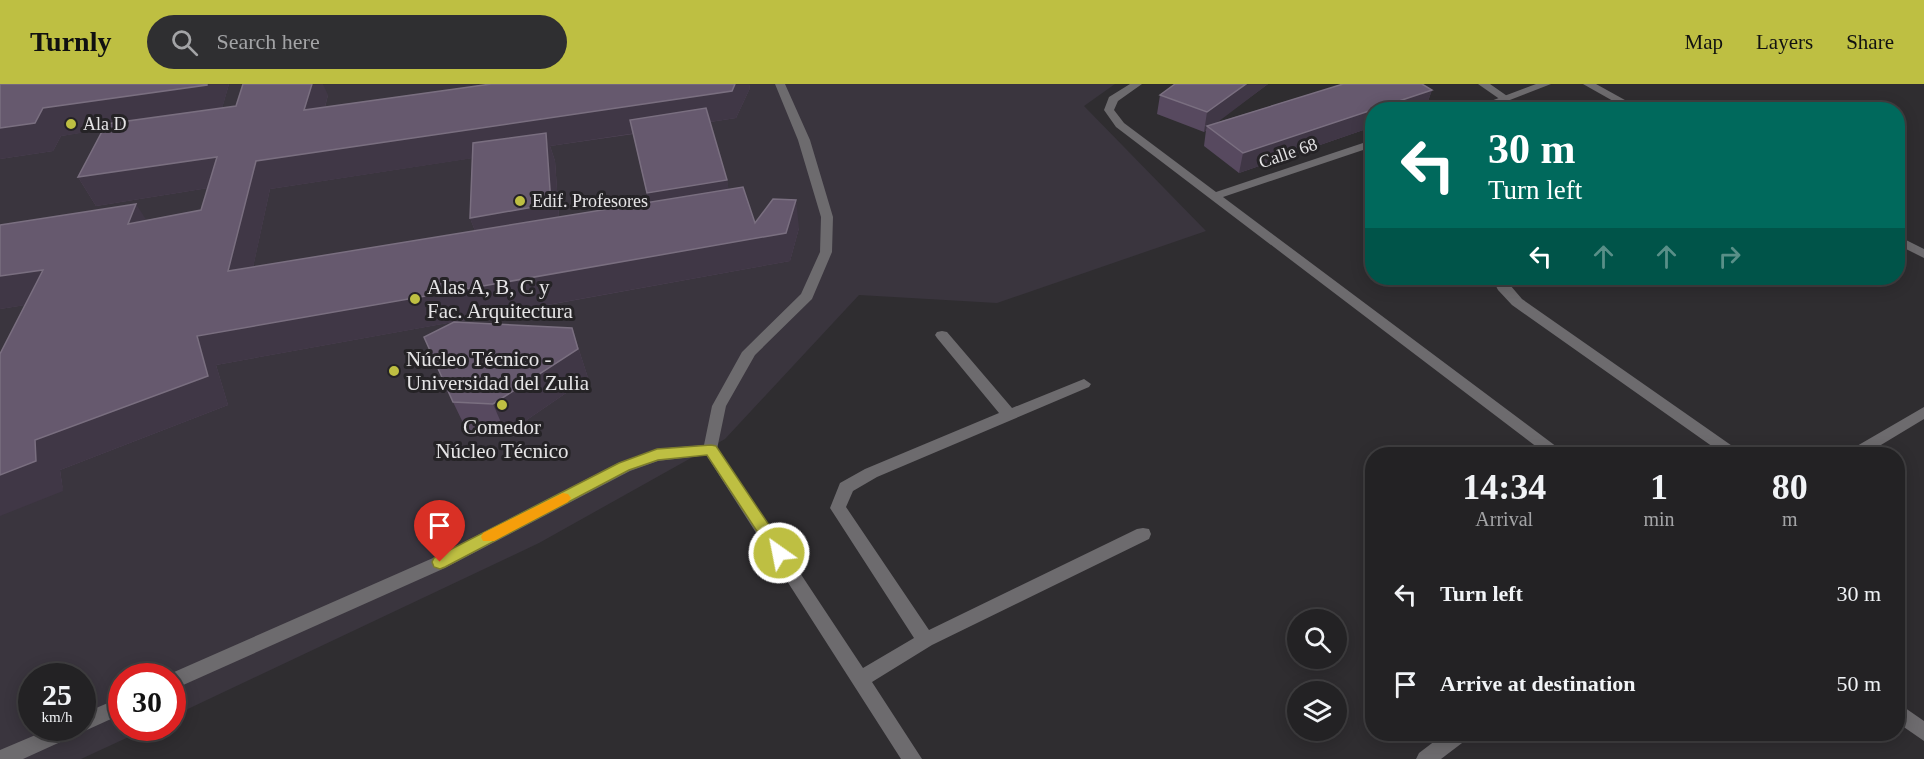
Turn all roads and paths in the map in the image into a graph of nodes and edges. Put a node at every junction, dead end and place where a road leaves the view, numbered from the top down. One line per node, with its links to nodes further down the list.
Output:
1 (780, 84): 21 (street)
2 (1137, 84): 10 (street)
3 (1483, 84): 6 (street)
4 (1546, 84): 6 (street)
5 (1588, 84): 8 (street)
6 (1505, 98): 7 (street)
7 (1494, 102)
8 (1623, 102)
9 (1365, 145): 10 (street, Calle 68)
10 (1215, 196): 18 (street)
11 (1905, 244): 12 (street)
12 (1924, 254)
13 (1502, 285): 19 (street)
14 (942, 335): 17 (street)
15 (1084, 384): 17 (street)
16 (1924, 412): 20 (street)
17 (1009, 415): 23 (street)
18 (1547, 447)
19 (1723, 447)
20 (1866, 447)
21 (711, 450): 24 (street); 25 (street)
22 (1143, 534): 23 (street)
23 (926, 640): 25 (street)
24 (186, 676)
25 (861, 679): 31 (street)
26 (1905, 717): 27 (street)
27 (1924, 732)
28 (43, 741): 30 (street)
29 (1450, 741): 32 (street)
30 (2, 759)
31 (912, 759)
32 (1426, 759)

